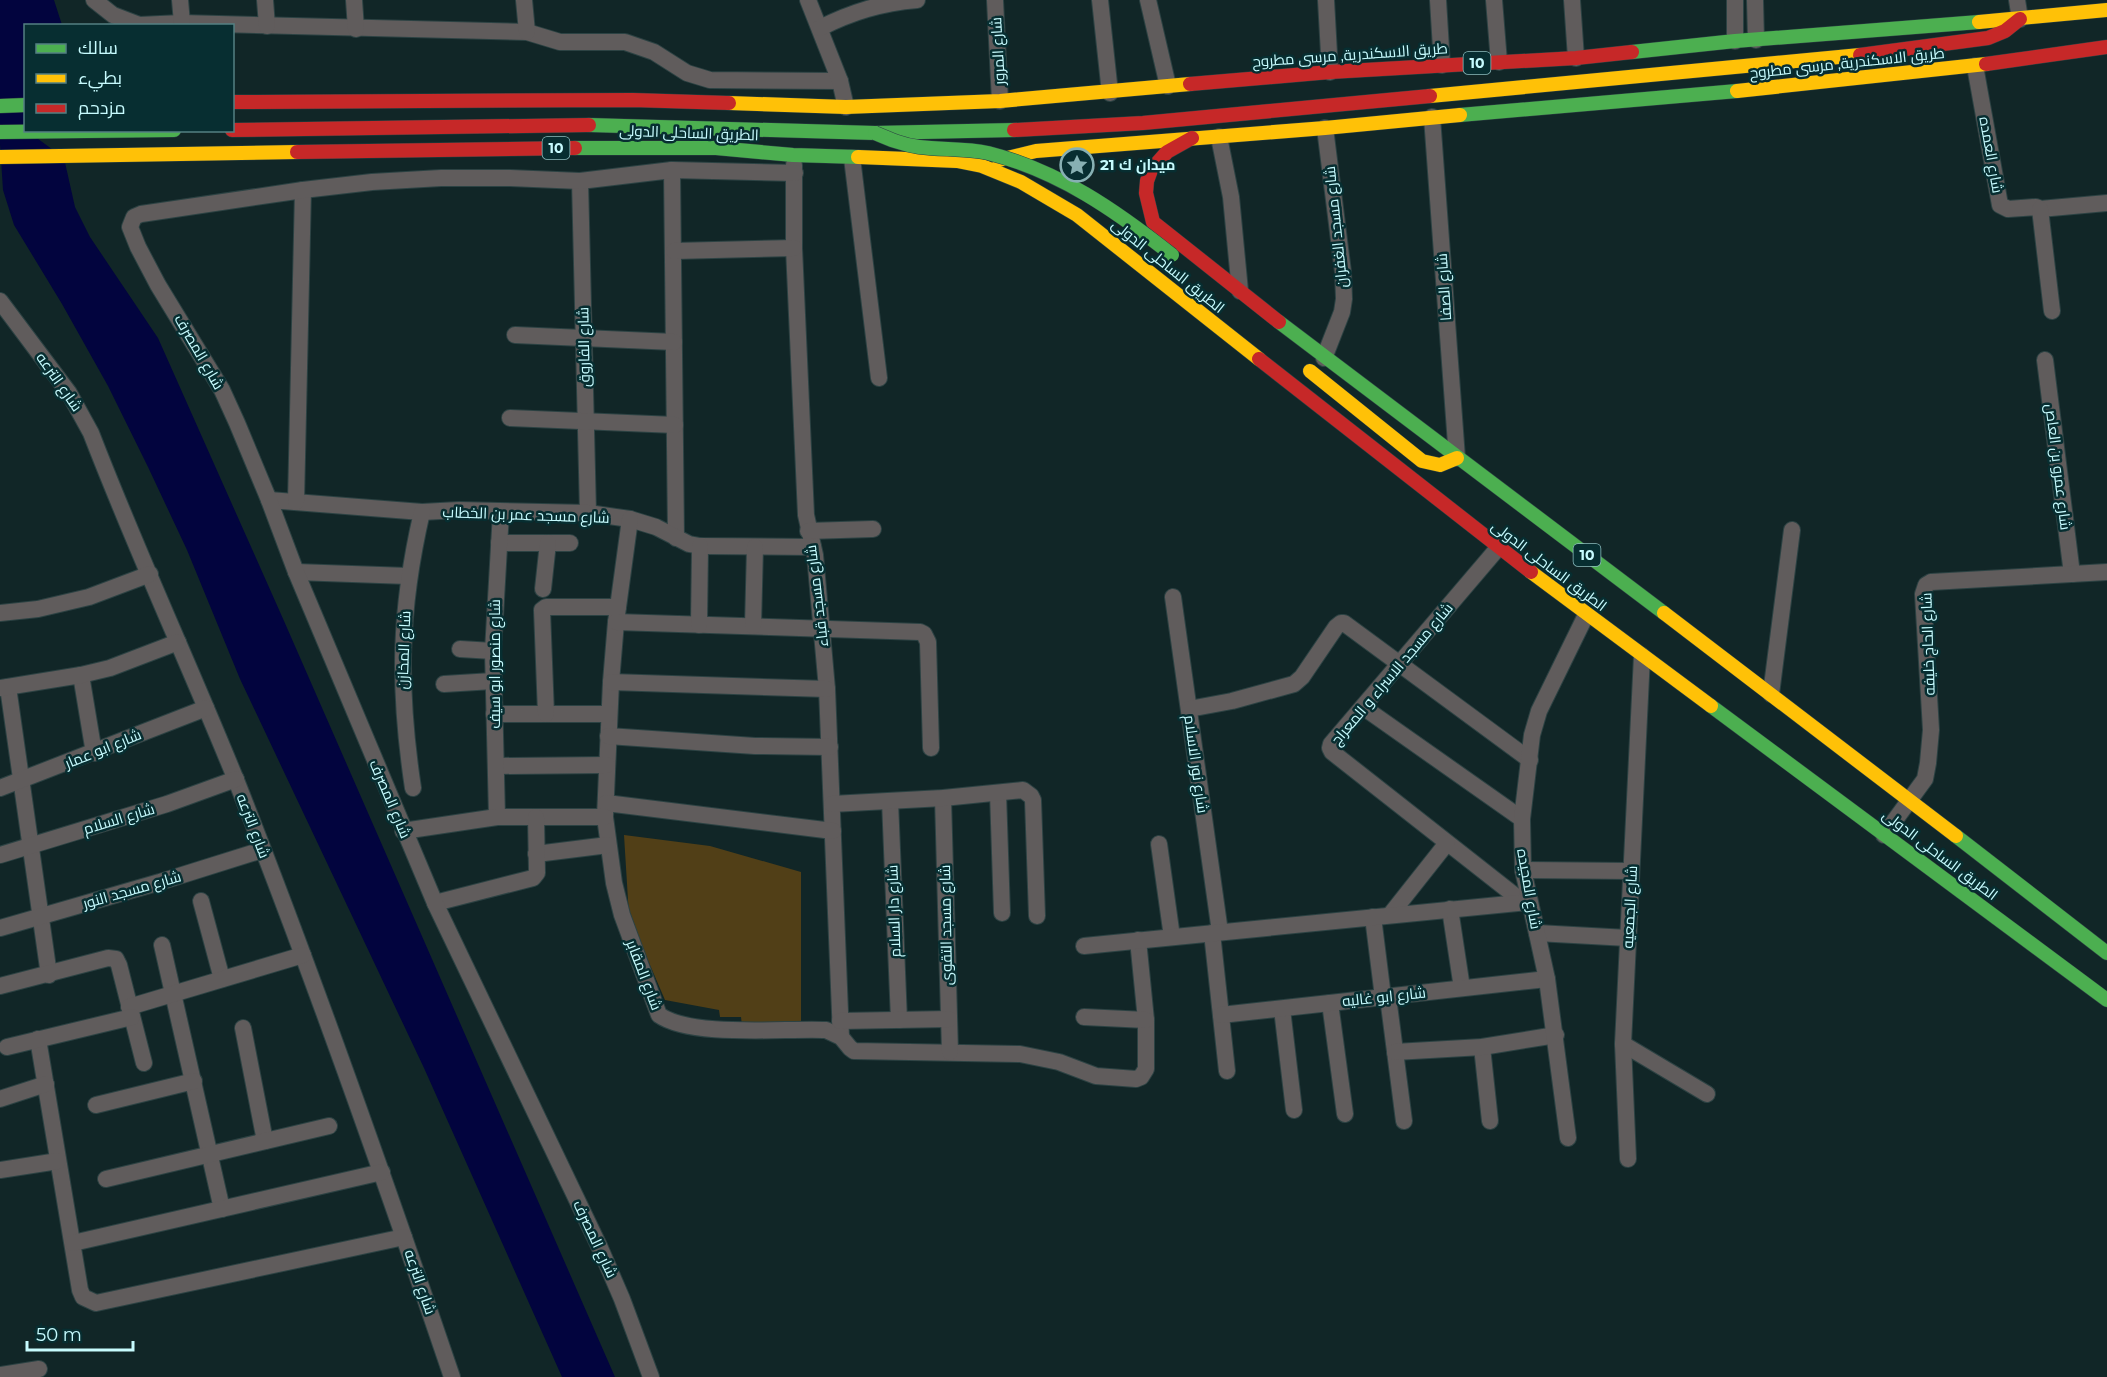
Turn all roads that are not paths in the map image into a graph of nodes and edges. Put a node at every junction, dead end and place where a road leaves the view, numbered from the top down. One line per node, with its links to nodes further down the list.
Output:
1 (94, 0): 21 (street)
2 (180, 0): 20 (street)
3 (265, 0): 25 (street)
4 (354, 0): 27 (street)
5 (524, 0): 28 (street)
6 (808, 0): 26 (street)
7 (917, 0): 26 (street)
8 (995, 0): 40 (street, شارع المرور)
9 (1100, 0): 39 (street)
10 (1148, 0): 38 (street)
11 (1326, 0): 36 (street)
12 (1438, 0): 34 (street)
13 (1494, 0): 33 (street)
14 (1572, 0): 32 (street)
15 (1734, 0): 30 (street)
16 (1755, 0): 29 (street)
17 (2017, 0): 19 (street)
18 (2107, 10): 19 (main road, طريق الاسكندرية, مرسى مطروح / 10)
19 (2020, 19): 29 (main road, طريق الاسكندرية, مرسى مطروح / 10); 50 (main road)
20 (182, 23): 22 (street); 23 (street)
21 (136, 24)
22 (160, 24)
23 (210, 24)
24 (234, 25): 25 (street)
25 (267, 26): 27 (street)
26 (820, 28): 37 (street)
27 (356, 29): 28 (street)
28 (527, 32): 37 (street)
29 (1756, 40): 30 (main road, طريق الاسكندرية, مرسى مطروح / 10)
30 (1735, 41): 32 (main road, طريق الاسكندرية, مرسى مطروح / 10)
31 (2107, 47): 35 (main road, طريق الاسكندرية, مرسى مطروح / 10)
32 (1576, 58): 33 (main road, طريق الاسكندرية, مرسى مطروح / 10)
33 (1499, 62): 34 (main road, طريق الاسكندرية, مرسى مطروح / 10)
34 (1442, 65): 36 (main road, طريق الاسكندرية, مرسى مطروح / 10)
35 (1975, 66): 45 (main road, طريق الاسكندرية, مرسى مطروح / 10); 62 (street, شارع العمده)
36 (1330, 72): 38 (main road, طريق الاسكندرية, مرسى مطروح / 10)
37 (840, 81): 44 (street)
38 (1168, 86): 39 (main road, طريق الاسكندرية, مرسى مطروح / 10)
39 (1110, 93): 40 (main road, طريق الاسكندرية, مرسى مطروح / 10)
40 (1000, 101): 44 (main road, طريق الاسكندرية, مرسى مطروح / 10)
41 (234, 102): 44 (main road, الطريق الساحلى الدولى / 10)
42 (24, 105): 43 (main road)
43 (0, 106)
44 (846, 106)
45 (1432, 117): 46 (main road, طريق الاسكندرية, مرسى مطروح / 10); 79 (street, شارع الصفا)
46 (1325, 128): 51 (main road, طريق الاسكندرية, مرسى مطروح / 10); 72 (street, شارع مسجد الغفران)
47 (234, 130): 50 (main road)
48 (0, 132): 49 (main road)
49 (24, 132)
50 (875, 133): 65 (main road, bridge)
51 (1219, 137): 52 (main road, طريق الاسكندرية, مرسى مطروح / 10); 66 (street)
52 (1192, 138): 56 (main road, طريق الاسكندرية, مرسى مطروح / 10); 66 (main road, الطريق الساحلى الدولى / 10)
53 (793, 155): 54 (main road, الطريق الساحلى الدولى / 10); 55 (main road, الطريق الساحلى الدولى / 10); 58 (street, شارع مسجد قباء)
54 (0, 158)
55 (852, 158): 56 (main road, الطريق الساحلى الدولى / 10); 75 (street)
56 (982, 166): 96 (main road, الطريق الساحلى الدولى / 10)
57 (672, 170): 58 (street); 59 (street); 64 (street)
58 (795, 174): 63 (street, شارع مسجد قباء)
59 (580, 181): 60 (street); 70 (street, شارع الفاروق)
60 (303, 190): 80 (street, شارع المصرف); 81 (street)
61 (2107, 203): 62 (street)
62 (2040, 209): 68 (street)
63 (794, 248): 64 (street); 88 (street, شارع مسجد قباء)
64 (674, 251): 71 (street)
65 (1176, 259)
66 (1240, 291): 72 (main road, الطريق الساحلى الدولى / 10)
67 (0, 301): 99 (street, شارع الترعه)
68 (2052, 311)
69 (515, 335): 70 (street)
70 (584, 338): 71 (street); 77 (street, شارع الفاروق)
71 (674, 342): 78 (street)
72 (1324, 358): 79 (main road, الطريق الساحلى الدولى / 10)
73 (2045, 360): 100 (street, شارع عمرو بن العاص)
74 (1301, 363): 79 (main road)
75 (879, 378)
76 (510, 418): 77 (street)
77 (586, 421): 78 (street); 84 (street, شارع الفاروق)
78 (675, 425): 89 (street)
79 (1457, 458): 121 (main road, الطريق الساحلى الدولى / 10)
80 (269, 500): 81 (street, شارع مسجد عمر بن الخطاب); 97 (street, شارع المصرف)
81 (296, 502): 82 (street, شارع مسجد عمر بن الخطاب)
82 (422, 512): 83 (street, شارع مسجد عمر بن الخطاب); 101 (street, شارع المخازن)
83 (501, 512): 84 (street, شارع مسجد عمر بن الخطاب); 90 (street, شارع منصور ابو سيف)
84 (588, 513): 85 (street, شارع مسجد عمر بن الخطاب)
85 (630, 519): 89 (street, شارع مسجد عمر بن الخطاب); 105 (street, شارع المقابر)
86 (873, 530): 88 (street)
87 (1792, 530): 121 (street)
88 (808, 531): 95 (street, شارع مسجد قباء)
89 (676, 538): 93 (street, شارع مسجد عمر بن الخطاب)
90 (499, 543): 91 (street); 112 (street, شارع منصور ابو سيف)
91 (548, 543): 92 (street); 102 (street)
92 (570, 543)
93 (700, 546): 94 (street, شارع مسجد عمر بن الخطاب); 107 (street)
94 (755, 547): 95 (street, شارع مسجد عمر بن الخطاب); 108 (street)
95 (813, 547): 109 (street, شارع مسجد قباء)
96 (1498, 548): 106 (main road, الطريق الساحلى الدولى / 10); 114 (street, شارع مسجد الاسراء و المعراج)
97 (296, 572): 101 (street); 149 (street, شارع المصرف)
98 (2107, 572): 100 (street, شارع الحاج خليفه)
99 (150, 574): 104 (street); 110 (street, شارع الترعه)
100 (2072, 574): 143 (street, شارع الحاج خليفه)
101 (408, 576): 139 (street, شارع المخازن)
102 (543, 590)
103 (1173, 597): 124 (street, شارع نور الاسلام)
104 (0, 613)
105 (617, 614): 107 (street); 117 (street, شارع المقابر); 126 (street)
106 (1586, 615): 113 (main road, الطريق الساحلى الدولى / 10); 133 (street, شارع المجيده)
107 (699, 625): 108 (street)
108 (753, 626): 109 (street)
109 (822, 629): 120 (street, شارع مسجد قباء); 131 (street)
110 (178, 642): 115 (street); 123 (street, شارع الترعه)
111 (460, 649): 112 (street)
112 (493, 651): 116 (street, شارع منصور ابو سيف)
113 (1642, 656): 151 (main road, الطريق الساحلى الدولى / 10); 160 (street, شارع الجمعيه)
114 (1400, 663): 122 (street, شارع مسجد الاسراء و المعراج); 124 (street); 133 (street)
115 (81, 675): 119 (street); 132 (street)
116 (493, 681): 118 (street); 125 (street, شارع منصور ابو سيف)
117 (611, 682): 120 (street); 127 (street, شارع المقابر)
118 (444, 684)
119 (4, 687): 128 (street)
120 (827, 689): 130 (street, شارع مسجد قباء)
121 (1771, 694): 143 (main road, الطريق الساحلى الدولى / 10)
122 (1363, 707): 148 (street); 152 (street, شارع مسجد الاسراء و المعراج)
123 (206, 708): 132 (street, شارع ابو عمار); 136 (street, شارع الترعه)
124 (1189, 709): 171 (street, شارع نور الاسلام)
125 (494, 714): 126 (street); 135 (street, شارع منصور ابو سيف)
126 (546, 714): 127 (street)
127 (609, 714): 129 (street, شارع المقابر)
128 (7, 728): 137 (street)
129 (608, 736): 130 (street); 134 (street, شارع المقابر)
130 (830, 747): 144 (street, شارع مسجد قباء)
131 (931, 748)
132 (94, 753): 137 (street, شارع ابو عمار)
133 (1530, 760): 148 (street, شارع المجيده)
134 (607, 765): 135 (street); 145 (street, شارع المقابر)
135 (496, 766): 146 (street, شارع منصور ابو سيف)
136 (236, 779): 155 (street, شارع السلام); 156 (street, شارع الترعه)
137 (21, 782): 138 (street, شارع ابو عمار); 155 (street)
138 (0, 788)
139 (413, 788)
140 (998, 793): 141 (street); 165 (street); 167 (street)
141 (943, 798): 142 (street); 193 (street, شارع مسجد التقوى)
142 (890, 801): 144 (street); 194 (street, شارع دار السلام)
143 (1909, 802): 151 (street, شارع الحاج خليفه); 178 (main road, الطريق الساحلى الدولى / 10)
144 (832, 804): 150 (street, شارع مسجد قباء)
145 (605, 810): 147 (street); 150 (street); 154 (street, شارع المقابر)
146 (497, 817): 147 (street); 149 (street)
147 (536, 817): 157 (street)
148 (1522, 819): 159 (street, شارع المجيده)
149 (403, 831): 163 (street, شارع المصرف)
150 (833, 831): 197 (street, شارع مسجد قباء)
151 (1884, 835): 187 (main road, الطريق الساحلى الدولى / 10)
152 (1447, 843): 162 (street, شارع مسجد الاسراء و المعراج); 166 (street)
153 (1159, 844): 173 (street)
154 (608, 845): 157 (street); 197 (street, شارع المقابر)
155 (30, 846): 158 (street, شارع السلام); 168 (street)
156 (262, 850): 168 (street, شارع مسجد النور); 179 (street, شارع الترعه)
157 (536, 854): 163 (street)
158 (0, 855)
159 (1523, 870): 160 (street); 162 (street, شارع المجيده)
160 (1631, 871): 174 (street, شارع الجمعيه)
161 (201, 901): 181 (street)
162 (1526, 902): 164 (street); 172 (street, شارع المجيده)
163 (435, 903): 231 (street, شارع المصرف)
164 (1450, 909): 166 (street); 184 (street)
165 (1002, 913)
166 (1390, 915): 169 (street)
167 (1036, 916)
168 (40, 917): 170 (street, شارع مسجد النور); 180 (street)
169 (1373, 917): 171 (street); 186 (street)
170 (0, 928)
171 (1216, 933): 173 (street); 191 (street, شارع نور الاسلام)
172 (1537, 933): 174 (street); 182 (street, شارع المجيده)
173 (1172, 937): 175 (street)
174 (1628, 938): 200 (street, شارع الجمعيه)
175 (1138, 940): 177 (street); 195 (street)
176 (162, 945): 185 (street)
177 (1084, 946)
178 (2107, 953)
179 (303, 955): 181 (street); 223 (street, شارع الترعه)
180 (48, 975): 183 (street); 190 (street)
181 (222, 979): 185 (street)
182 (1547, 979): 184 (street, شارع ابو غاليه); 198 (street, شارع المجيده)
183 (0, 986)
184 (1462, 988): 186 (street, شارع ابو غاليه)
185 (174, 994): 190 (street); 207 (street)
186 (1385, 997): 188 (street, شارع ابو غاليه); 203 (street)
187 (2107, 1000)
188 (1329, 1003): 189 (street, شارع ابو غاليه); 213 (street)
189 (1282, 1008): 191 (street, شارع ابو غاليه); 212 (street)
190 (131, 1012): 199 (street); 205 (street)
191 (1221, 1015): 206 (street, شارع نور الاسلام)
192 (1084, 1017): 195 (street)
193 (949, 1019): 194 (street); 204 (street, شارع مسجد التقوى)
194 (899, 1020): 197 (street)
195 (1146, 1020): 204 (street, شارع المقابر)
196 (243, 1029): 218 (street)
197 (840, 1029): 204 (street, شارع المقابر)
198 (1556, 1035): 202 (street); 217 (street, شارع المجيده)
199 (38, 1039): 201 (street); 208 (street)
200 (1623, 1044): 209 (street); 220 (street, شارع الجمعيه)
201 (7, 1047)
202 (1482, 1047): 203 (street); 215 (street)
203 (1395, 1052): 214 (street)
204 (950, 1053)
205 (144, 1063)
206 (1227, 1071)
207 (194, 1081): 211 (street); 219 (street)
208 (45, 1084): 210 (street); 221 (street)
209 (1707, 1094)
210 (0, 1099)
211 (96, 1105)
212 (1293, 1110)
213 (1345, 1114)
214 (1404, 1120)
215 (1490, 1121)
216 (329, 1126): 218 (street)
217 (1568, 1138)
218 (266, 1141): 219 (street)
219 (210, 1154): 224 (street); 225 (street)
220 (1628, 1159)
221 (58, 1161): 222 (street); 227 (street)
222 (0, 1170)
223 (382, 1172): 225 (street); 226 (street, شارع الترعه)
224 (106, 1179)
225 (222, 1209): 227 (street)
226 (404, 1237): 227 (street); 230 (street, شارع الترعه)
227 (73, 1243)
228 (39, 1369): 229 (street)
229 (0, 1375)
230 (452, 1377)
231 (651, 1377)

